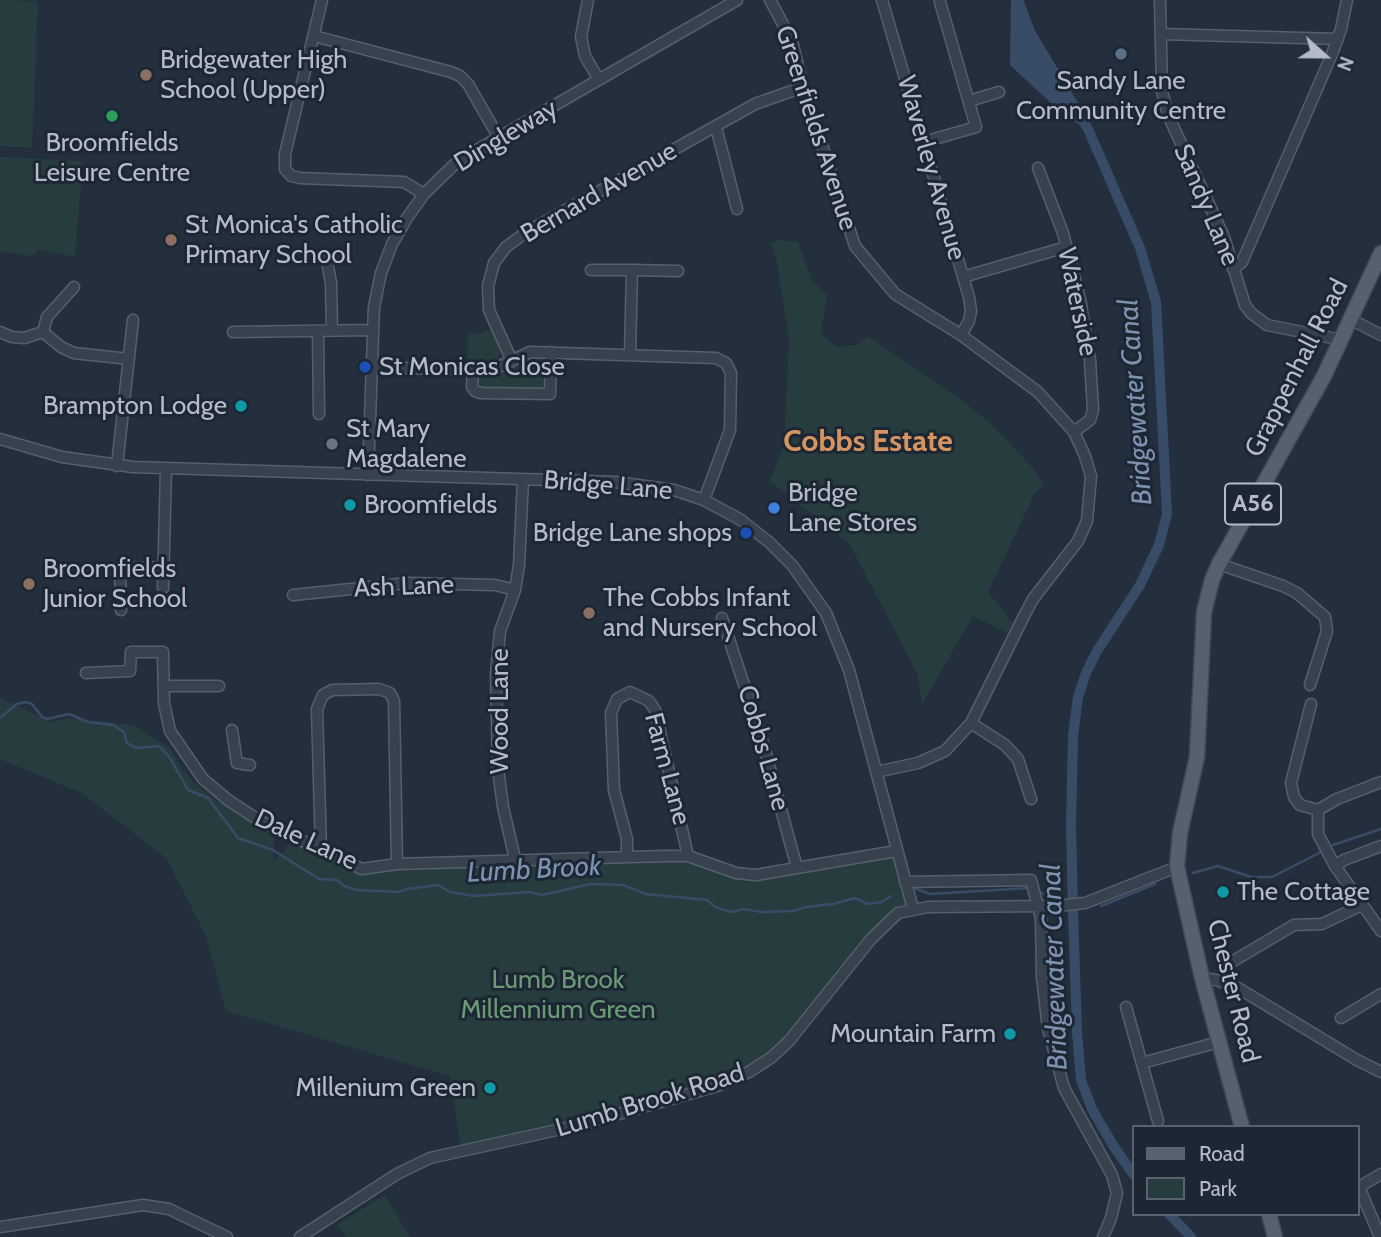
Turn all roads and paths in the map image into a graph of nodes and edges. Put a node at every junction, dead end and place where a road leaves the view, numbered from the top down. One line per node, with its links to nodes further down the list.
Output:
1 (322, 0): 10 (street)
2 (588, 0): 12 (street)
3 (737, 0): 12 (street, Dingleway)
4 (769, 0): 13 (street, Greenfields Avenue)
5 (882, 0): 18 (street, Waverley Avenue)
6 (1160, 0): 9 (street, Sandy Lane)
7 (1347, 0): 11 (street)
8 (940, 2): 15 (street)
9 (1161, 34): 11 (street); 25 (street, Sandy Lane)
10 (314, 36): 17 (street); 20 (street)
11 (1338, 39): 25 (street)
12 (599, 80): 17 (street, Dingleway)
13 (803, 88): 16 (street, Bernard Avenue); 39 (street, Greenfields Avenue)
14 (999, 92): 15 (street)
15 (969, 101): 18 (street)
16 (716, 127): 21 (street); 45 (street, Bernard Avenue)
17 (499, 138): 20 (street, Dingleway)
18 (924, 142): 29 (street, Waverley Avenue)
19 (1038, 168): 22 (street, Waterside)
20 (424, 194): 34 (street, Dingleway)
21 (737, 209)
22 (1066, 247): 29 (street); 49 (street, Waterside)
23 (1381, 253): 32 (main road, Grappenhall Road / A56)
24 (326, 255): 33 (street)
25 (1233, 268): 41 (street, Sandy Lane)
26 (591, 270): 27 (street)
27 (632, 270): 28 (street); 43 (street)
28 (678, 271)
29 (963, 277): 39 (street, Waverley Avenue)
30 (74, 287): 37 (street)
31 (133, 320): 44 (street)
32 (1352, 320): 40 (street); 41 (main road, Grappenhall Road / A56)
33 (332, 330): 34 (street); 35 (street)
34 (372, 330): 46 (street, Dingleway)
35 (318, 331): 38 (street); 48 (street)
36 (0, 332): 37 (street)
37 (43, 332): 44 (street)
38 (233, 332)
39 (961, 335): 49 (street, Greenfields Avenue)
40 (1381, 335)
41 (1342, 340): 56 (main road, Grappenhall Road / A56)
42 (551, 352): 43 (street); 45 (street); 47 (street)
43 (630, 354): 55 (street)
44 (129, 359): 51 (street)
45 (512, 361): 47 (street)
46 (370, 367): 47 (street); 53 (street, Dingleway)
47 (473, 371)
48 (319, 414)
49 (1074, 432): 70 (street, Greenfields Avenue)
50 (0, 439): 51 (street, Bridge Lane)
51 (117, 466): 52 (street, Bridge Lane)
52 (166, 470): 53 (street, Bridge Lane); 58 (street)
53 (368, 475): 54 (street, Bridge Lane)
54 (523, 479): 55 (street, Bridge Lane); 61 (street, Wood Lane)
55 (704, 500): 73 (street, Bridge Lane)
56 (1219, 564): 66 (street); 85 (main road, Grappenhall Road / A56)
57 (120, 568): 58 (street); 59 (street); 63 (street)
58 (165, 568): 60 (street)
59 (103, 569)
60 (163, 588)
61 (514, 590): 62 (street, Ash Lane); 82 (street, Wood Lane)
62 (293, 596)
63 (121, 610)
64 (707, 632): 86 (street, Cobbs Lane)
65 (86, 673): 67 (street, Dale Lane)
66 (1310, 685)
67 (164, 686): 68 (street); 78 (street, Dale Lane)
68 (219, 686)
69 (1311, 704): 76 (street)
70 (971, 723): 73 (street, Greenfields Avenue); 75 (street)
71 (232, 730): 72 (street)
72 (250, 765)
73 (876, 772): 79 (street, Bridge Lane)
74 (1381, 782): 76 (street)
75 (1031, 799)
76 (1318, 810): 84 (street)
77 (1381, 846): 84 (street)
78 (321, 850): 83 (street, Dale Lane); 83 (street)
79 (897, 850): 86 (street, Dale Lane); 87 (street, Bridge Lane)
80 (688, 856): 81 (street, Dale Lane); 81 (street, Farm Lane); 86 (street, Dale Lane)
81 (626, 857): 82 (street, Dale Lane)
82 (516, 859): 83 (street, Dale Lane)
83 (397, 864)
84 (1335, 866): 88 (street)
85 (1177, 867): 89 (street, Lumb Brook Road); 93 (main road, Chester Road / A56)
86 (797, 868)
87 (905, 882): 89 (street); 90 (street, Bridge Lane)
88 (1362, 905): 91 (street); 92 (street)
89 (1039, 906): 90 (street, Lumb Brook Road); 109 (street)
90 (913, 909): 108 (street, Lumb Brook Road)
91 (1381, 931)
92 (1225, 966)
93 (1202, 978): 97 (main road, Chester Road / A56); 99 (street)
94 (1381, 994): 96 (street)
95 (1126, 1007): 98 (street)
96 (1341, 1018)
97 (1219, 1042): 98 (street); 101 (main road, Chester Road / A56)
98 (1142, 1063): 100 (street)
99 (1381, 1072)
100 (1158, 1121)
101 (1241, 1125)
102 (1381, 1174): 103 (street)
103 (1360, 1186)
104 (1360, 1189): 111 (street)
105 (1270, 1216): 110 (main road)
106 (0, 1227): 107 (street)
107 (227, 1237)
108 (300, 1237)
109 (1103, 1237)
110 (1275, 1237)
111 (1380, 1237)

